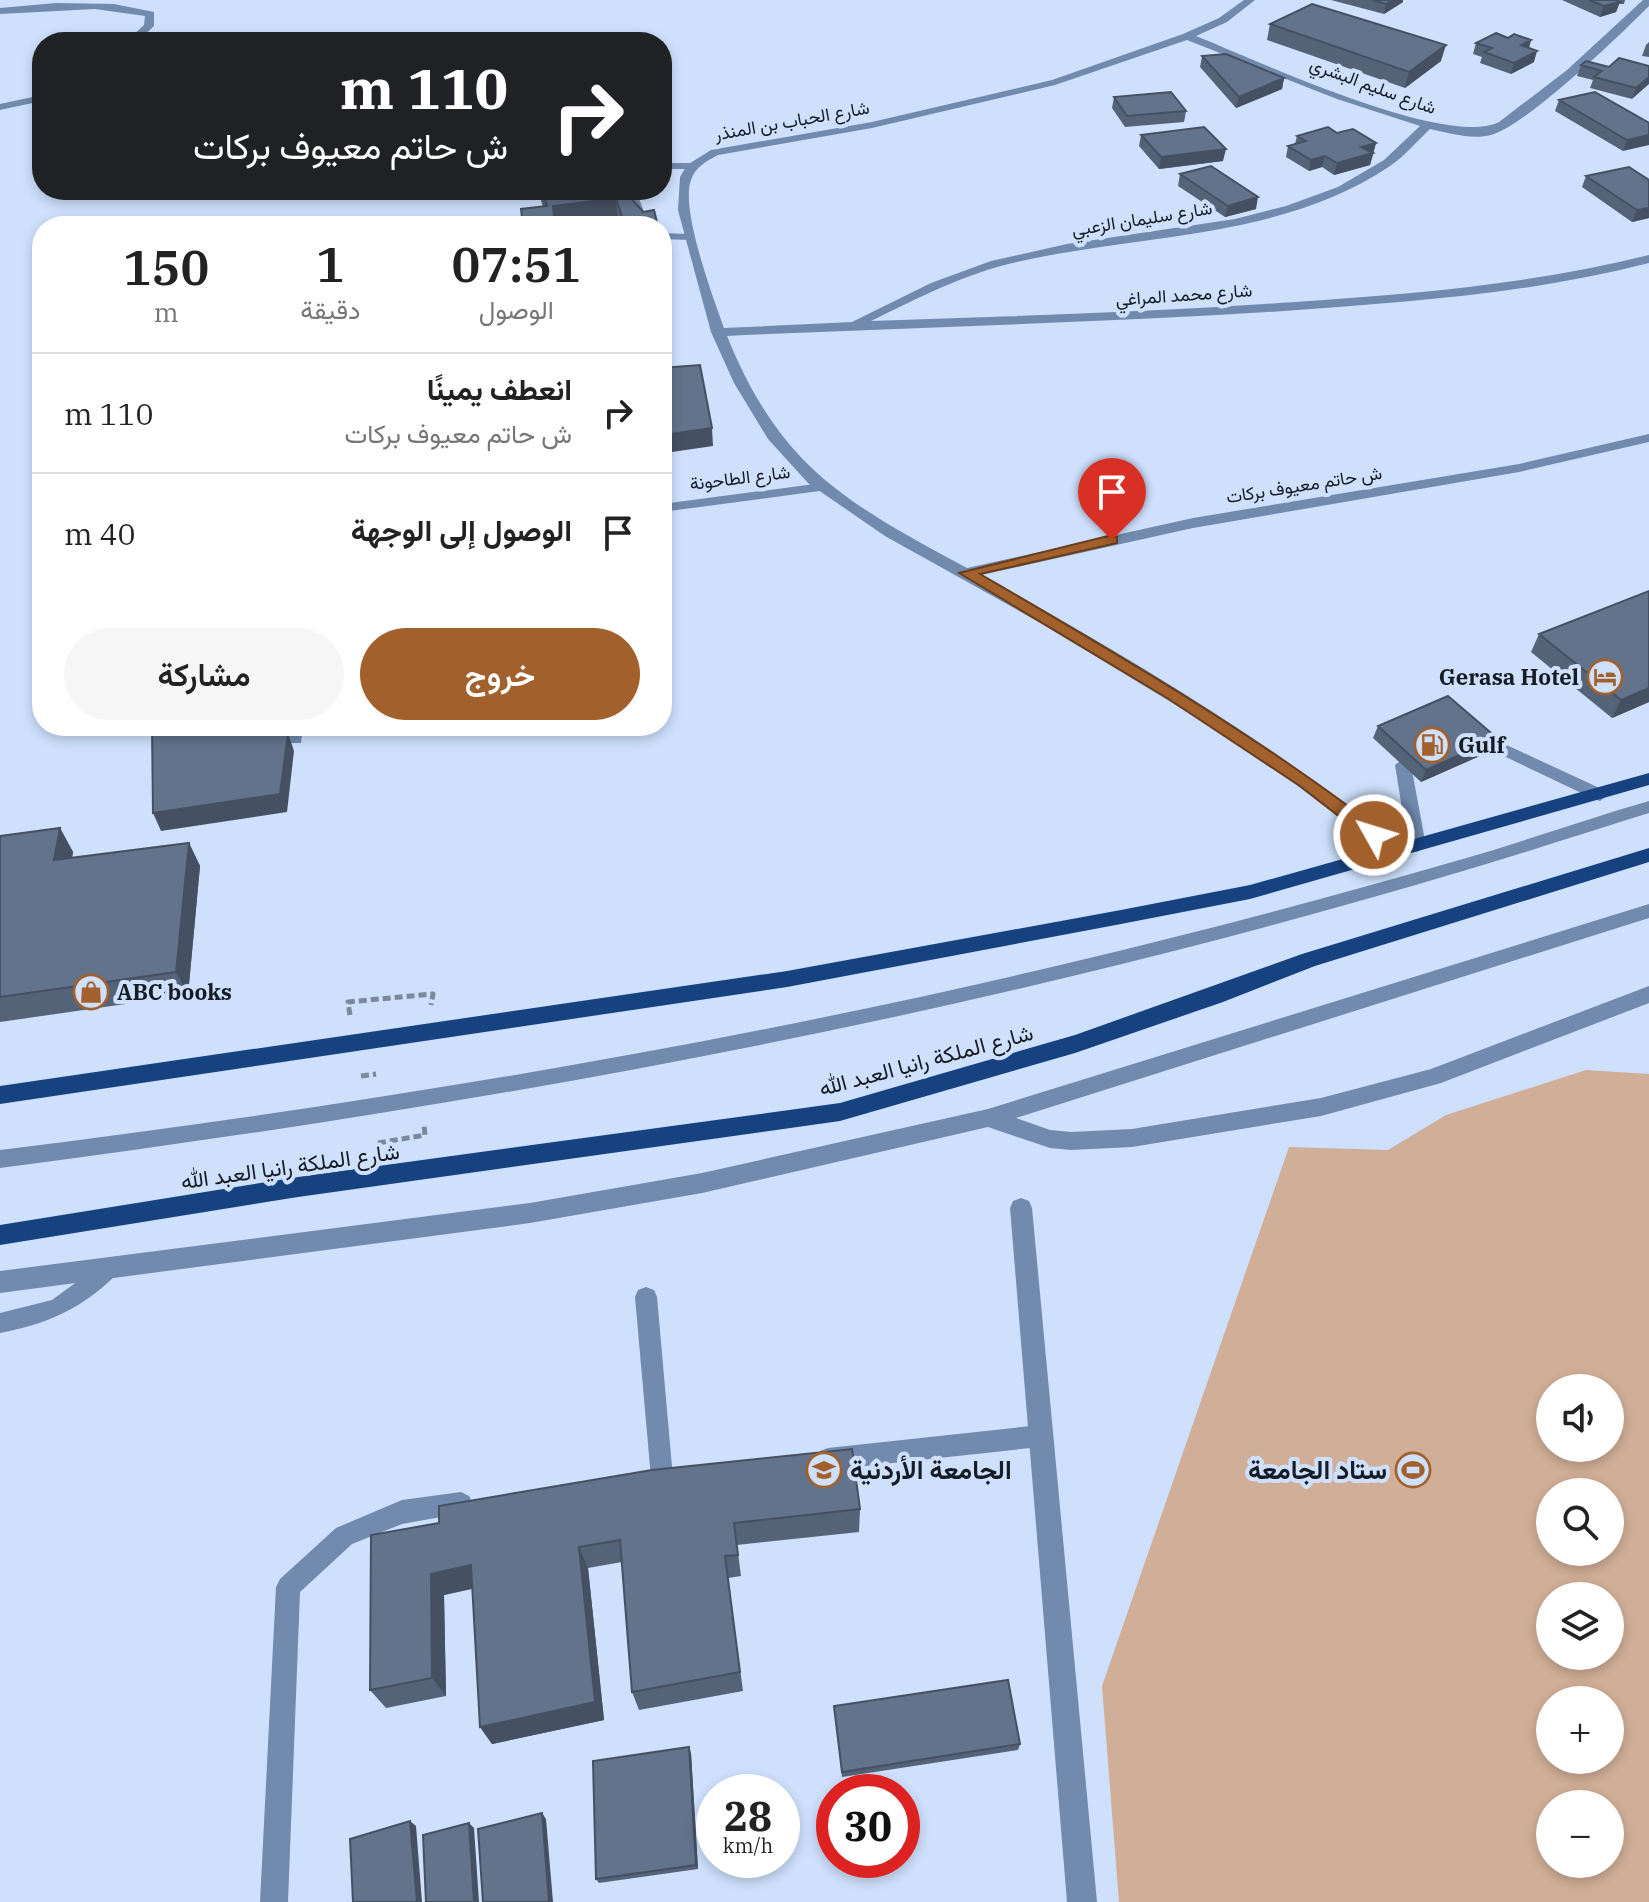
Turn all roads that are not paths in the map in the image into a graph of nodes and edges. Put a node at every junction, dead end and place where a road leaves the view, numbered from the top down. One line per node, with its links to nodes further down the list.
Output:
1 (1250, 0): 5 (street, شارع الحباب بن المنذر)
2 (1649, 0): 8 (street, شارع سليم البشري)
3 (0, 11): 4 (street)
4 (142, 32)
5 (1187, 36): 8 (street, شارع سليم البشري); 10 (street, شارع الحباب بن المنذر)
6 (32, 100): 7 (street)
7 (0, 107)
8 (1427, 126): 14 (street, شارع سليمان الزعبي)
9 (672, 166): 10 (lane)
10 (692, 166): 12 (street, شارع الحباب بن المنذر)
11 (672, 236): 12 (lane)
12 (689, 237): 15 (street, شارع الحباب بن المنذر)
13 (1649, 259): 14 (street, شارع محمد المراغي)
14 (851, 327): 15 (street, شارع محمد المراغي)
15 (718, 332): 17 (street, شارع الحباب بن المنذر)
16 (1649, 438): 19 (street, ش حاتم معيوف بركات)
17 (822, 487): 18 (lane, شارع الطاحونة); 19 (street, شارع الحباب بن المنذر)
18 (672, 507)
19 (966, 573): 26 (street, شارع الحباب بن المنذر)
20 (1474, 735): 23 (lane)
21 (1403, 765): 25 (lane)
22 (1649, 779): 23 (main road)
23 (1600, 795): 25 (main road)
24 (1649, 807): 32 (lane)
25 (1417, 846): 26 (main road)
26 (1394, 852): 30 (main road)
27 (1649, 855): 34 (main road, شارع الملكة رانيا العبد الله)
28 (1649, 911): 31 (street)
29 (1649, 994): 31 (street)
30 (0, 1095)
31 (988, 1118): 35 (street)
32 (0, 1159)
33 (1021, 1208): 39 (street)
34 (0, 1235)
35 (108, 1269): 36 (street); 38 (lane)
36 (0, 1282)
37 (646, 1297): 41 (lane)
38 (0, 1323)
39 (1040, 1436): 40 (lane); 44 (street)
40 (804, 1462)
41 (662, 1478)
42 (478, 1502): 43 (lane)
43 (274, 1902)
44 (1082, 1902)

